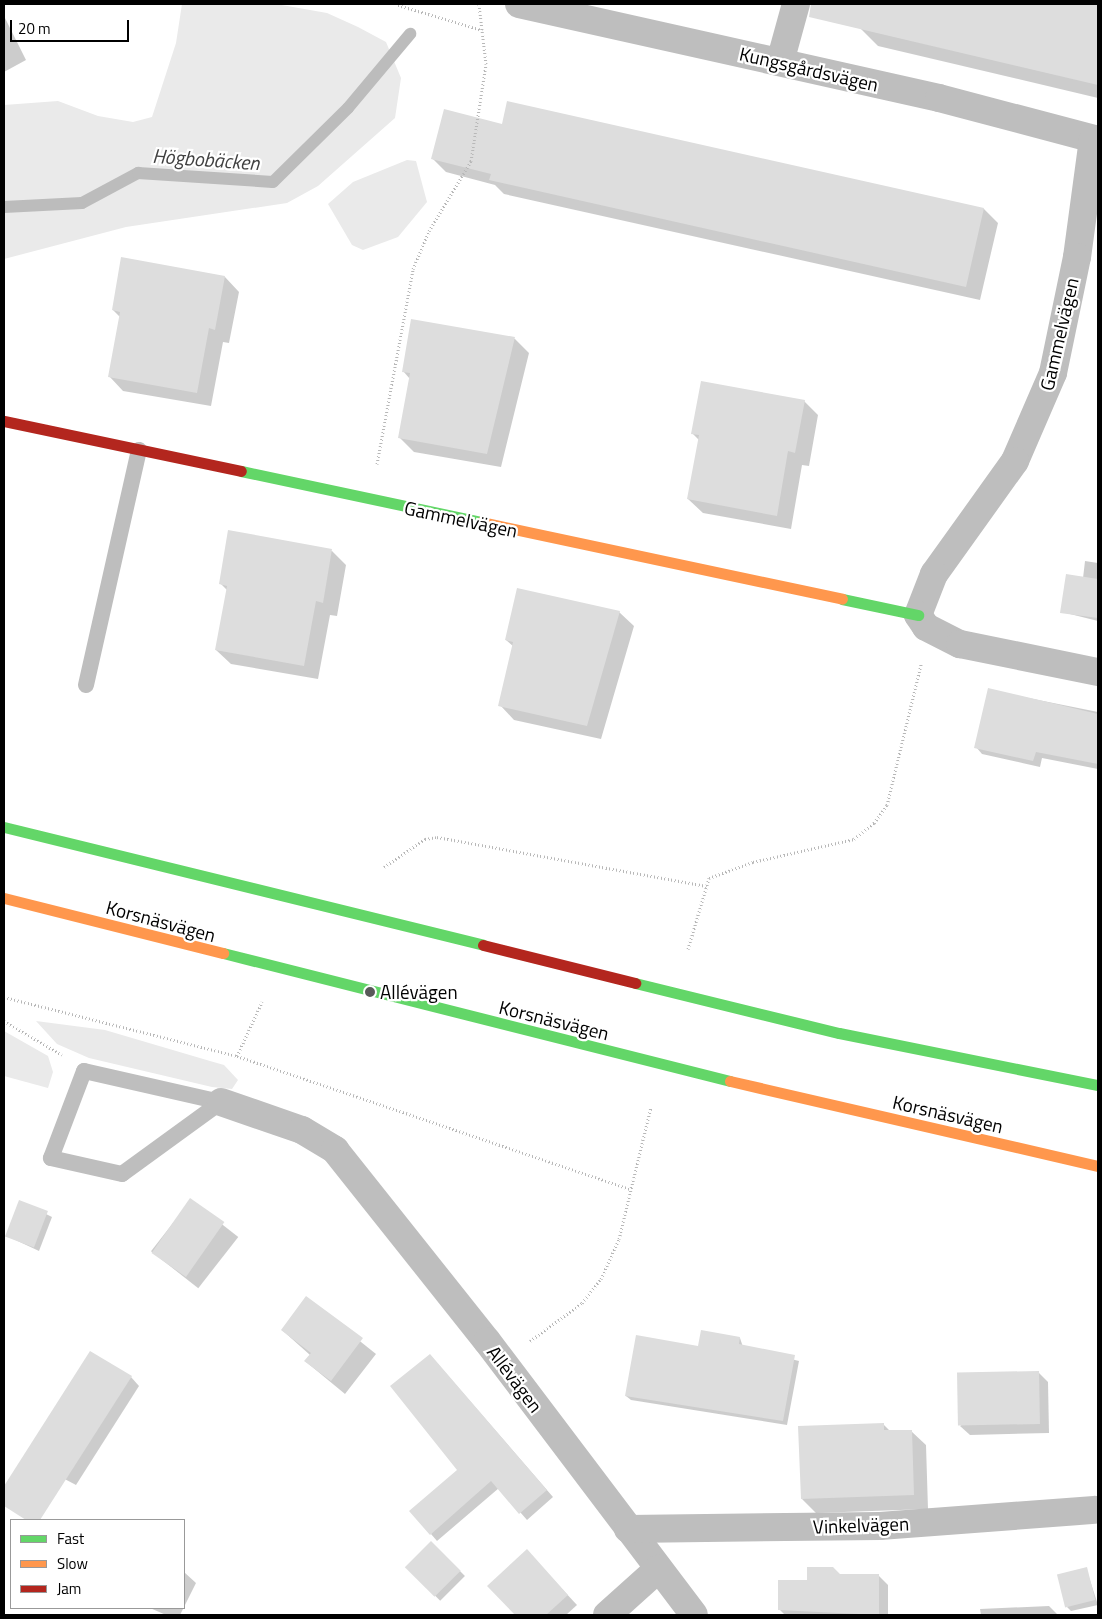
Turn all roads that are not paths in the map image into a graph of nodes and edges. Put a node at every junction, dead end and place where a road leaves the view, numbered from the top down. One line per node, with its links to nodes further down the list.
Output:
1 (519, 4): 3 (street, Kungsgårdsvägen)
2 (796, 4): 3 (street)
3 (780, 62): 4 (street, Kungsgårdsvägen)
4 (1096, 139): 7 (street, Gammelvägen)
5 (4, 421): 6 (main road, Gammelvägen)
6 (140, 450): 7 (main road, Gammelvägen); 9 (lane)
7 (922, 621): 8 (street, Gammelvägen)
8 (1098, 672)
9 (86, 685)
10 (4, 827): 12 (main road)
11 (4, 898): 14 (main road, Korsnäsvägen)
12 (1098, 1085)
13 (221, 1102): 13 (lane); 16 (street, Allévägen)
14 (1098, 1166)
15 (1094, 1510): 16 (street, Vinkelvägen)
16 (628, 1529): 17 (street, Allévägen)
17 (658, 1569): 18 (street); 19 (street, Allévägen)
18 (607, 1615)
19 (694, 1615)

